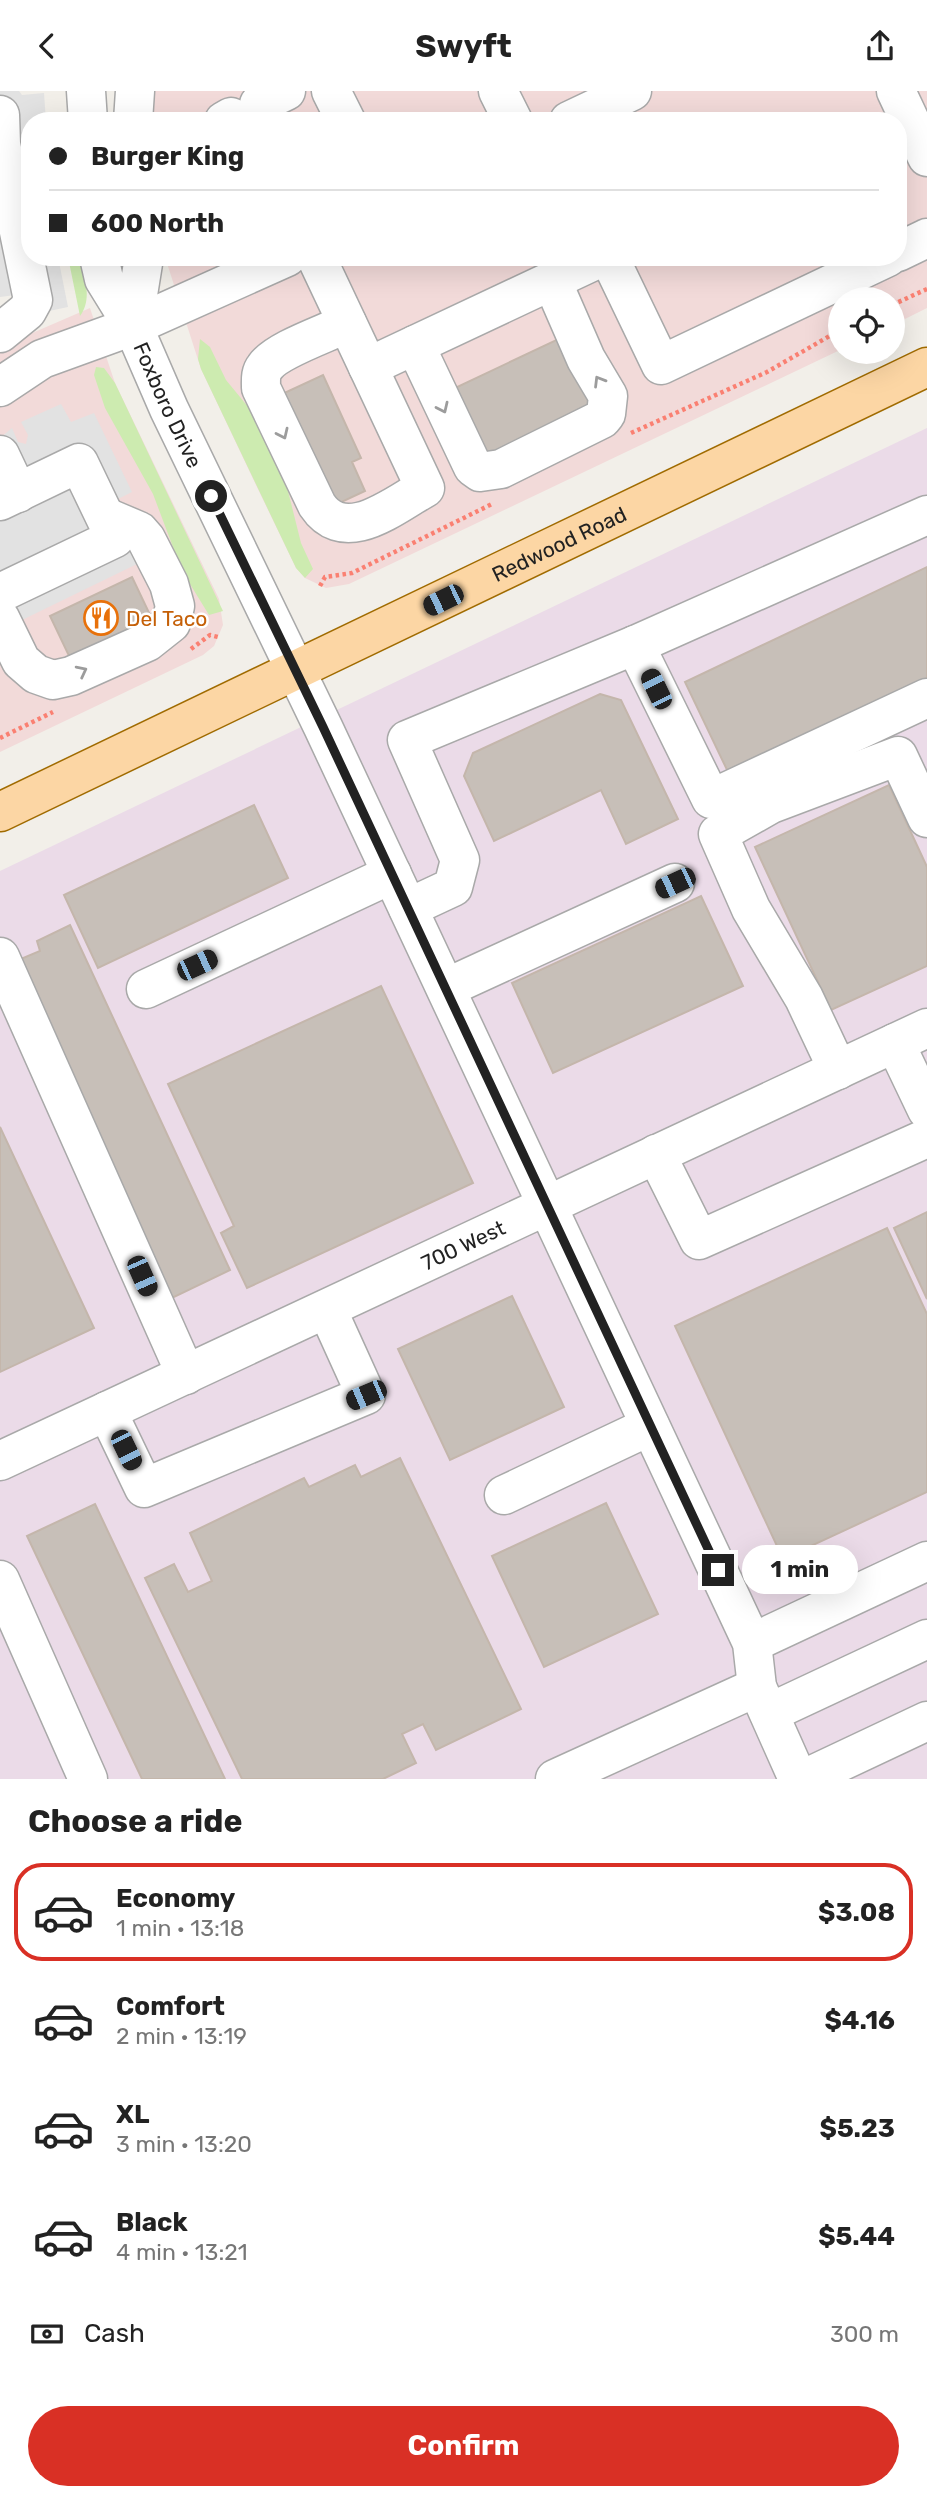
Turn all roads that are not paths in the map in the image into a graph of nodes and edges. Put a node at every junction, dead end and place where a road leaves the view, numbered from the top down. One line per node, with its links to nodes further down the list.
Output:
1 (86, 91): 7 (street)
2 (135, 91): 8 (street)
3 (331, 91): 9 (street)
4 (498, 91): 10 (street)
5 (632, 91): 11 (street)
6 (910, 103): 13 (street)
7 (87, 112)
8 (134, 112)
9 (342, 112)
10 (508, 112)
11 (588, 112)
12 (0, 135): 15 (street)
13 (927, 157)
14 (927, 239): 16 (street)
15 (21, 240)
16 (907, 248)
17 (26, 266): 28 (street)
18 (101, 266): 27 (street, Foxboro Drive)
19 (143, 266): 27 (street, Foxboro Drive)
20 (267, 266): 27 (street)
21 (320, 266): 26 (street)
22 (583, 266): 25 (street)
23 (613, 266): 24 (street)
24 (869, 266)
25 (552, 281): 29 (street); 29 (street, one-way to 25)
26 (343, 314): 30 (street); 30 (street, one-way to 30)
27 (133, 326): 32 (street); 40 (street, Foxboro Drive)
28 (0, 333)
29 (415, 345): 30 (street)
30 (368, 367)
31 (927, 367): 40 (main road, Redwood Road)
32 (0, 387)
33 (0, 455): 34 (street)
34 (9, 497): 36 (street)
35 (927, 515): 39 (street)
36 (106, 517): 37 (street); 41 (street, one-way to 36)
37 (0, 593)
38 (0, 618): 41 (street)
39 (635, 645): 42 (street); 46 (street)
40 (297, 671): 43 (main road, Redwood Road); 46 (street, Foxboro Drive)
41 (18, 675)
42 (927, 698)
43 (0, 812)
44 (927, 818): 51 (street)
45 (675, 883): 49 (street)
46 (400, 891): 48 (street); 49 (street, Foxboro Drive)
47 (0, 957): 57 (street)
48 (146, 989)
49 (446, 989): 55 (street, Foxboro Drive)
50 (911, 1036): 51 (street, 700 West); 52 (street)
51 (838, 1070): 54 (street, 700 West)
52 (927, 1110)
53 (927, 1138): 54 (street)
54 (656, 1154): 55 (street, 700 West)
55 (547, 1205): 56 (street, 700 West); 59 (street, Foxboro Drive)
56 (327, 1309): 57 (street, 700 West); 58 (street)
57 (186, 1375): 58 (street, 700 West)
58 (107, 1411): 60 (street, 700 West)
59 (650, 1426): 61 (street); 65 (street, Foxboro Drive)
60 (0, 1461)
61 (504, 1495)
62 (927, 1561): 65 (street)
63 (0, 1580): 69 (street)
64 (927, 1639): 66 (street)
65 (752, 1643): 66 (street, Foxboro Drive)
66 (763, 1700): 68 (street); 71 (street, Foxboro Drive)
67 (927, 1721): 72 (street)
68 (616, 1764): 70 (street)
69 (88, 1779)
70 (555, 1779)
71 (798, 1779)
72 (804, 1779)

